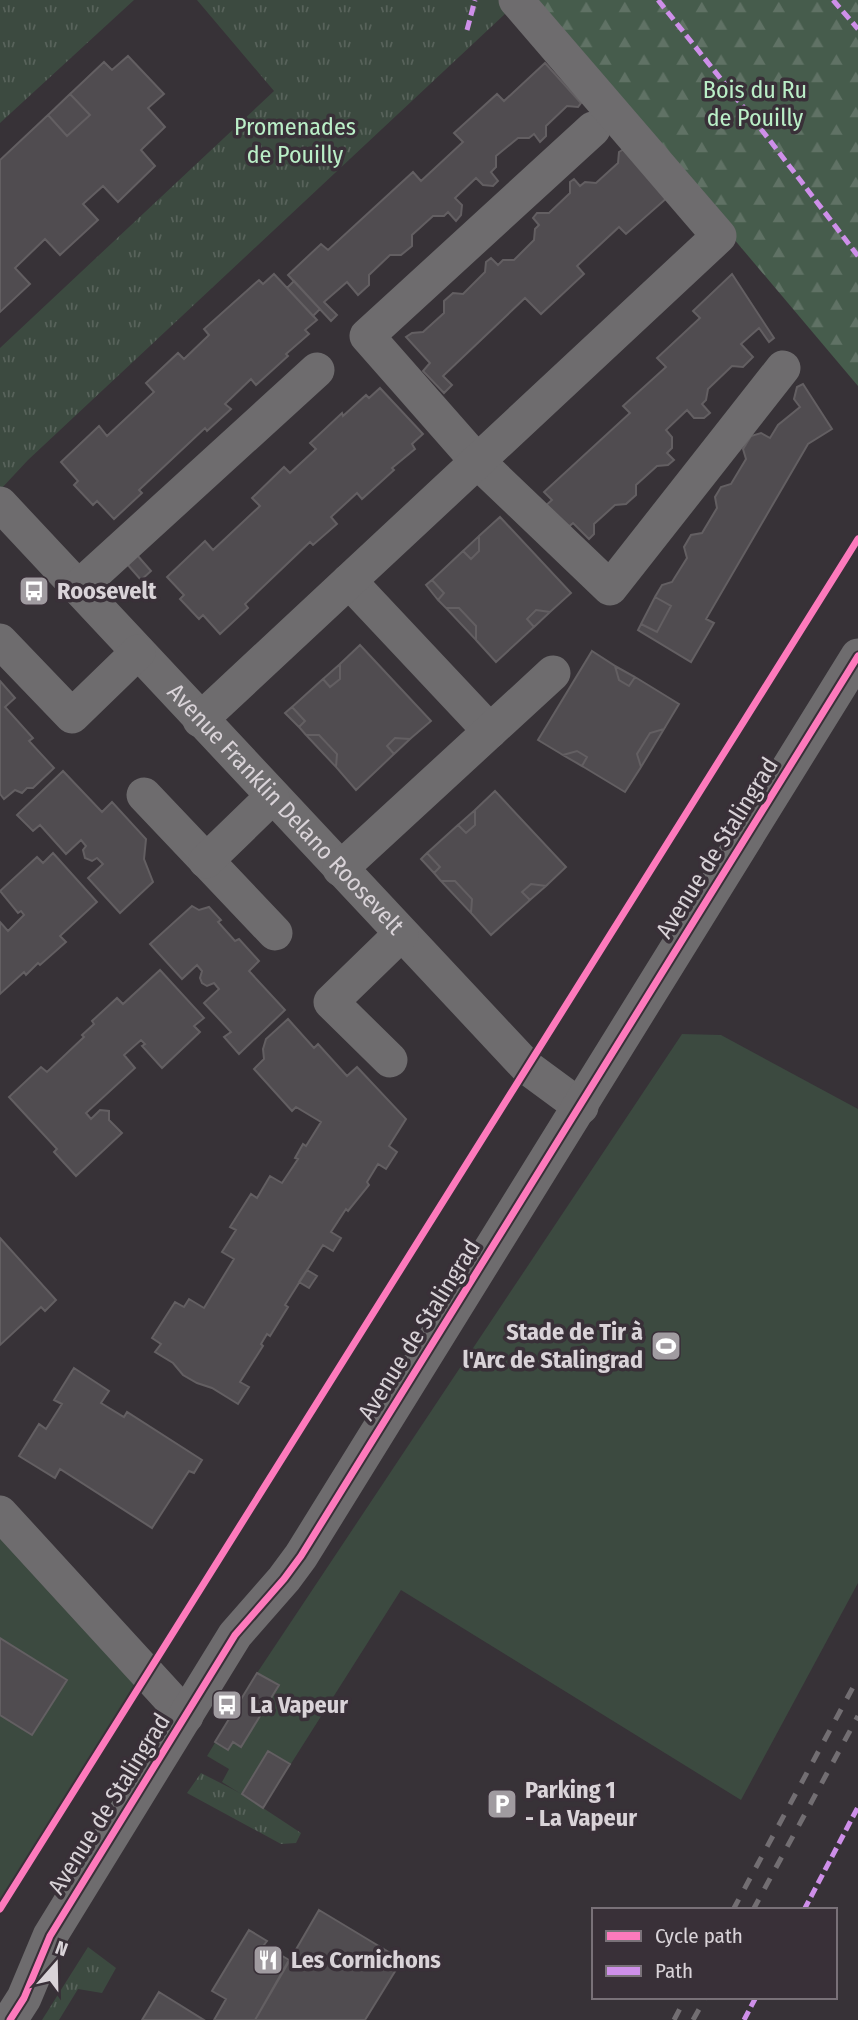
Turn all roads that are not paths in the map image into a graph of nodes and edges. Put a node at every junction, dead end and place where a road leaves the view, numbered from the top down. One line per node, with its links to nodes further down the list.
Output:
1 (516, 0): 5 (street)
2 (593, 129): 5 (street)
3 (783, 368): 5 (street)
4 (317, 370): 8 (street)
5 (477, 461): 7 (street)
6 (0, 504): 8 (street, Avenue Franklin Delano Roosevelt)
7 (349, 581): 13 (street); 14 (street)
8 (78, 588): 10 (street, Avenue Franklin Delano Roosevelt)
9 (0, 641): 10 (street)
10 (138, 652): 13 (street, Avenue Franklin Delano Roosevelt)
11 (858, 656): 22 (street, Avenue de Stalingrad)
12 (553, 673): 14 (street)
13 (200, 720): 16 (street, Avenue Franklin Delano Roosevelt)
14 (491, 731): 18 (street)
15 (144, 795): 17 (street)
16 (272, 797): 17 (street); 18 (street, Avenue Franklin Delano Roosevelt)
17 (206, 860): 19 (street)
18 (340, 869): 20 (street, Avenue Franklin Delano Roosevelt)
19 (275, 933)
20 (401, 934): 21 (street); 22 (street, Avenue Franklin Delano Roosevelt)
21 (390, 1060)
22 (581, 1107): 24 (street, Avenue de Stalingrad)
23 (0, 1514): 24 (street)
24 (186, 1716): 25 (street, Avenue de Stalingrad)
25 (10, 2020)

